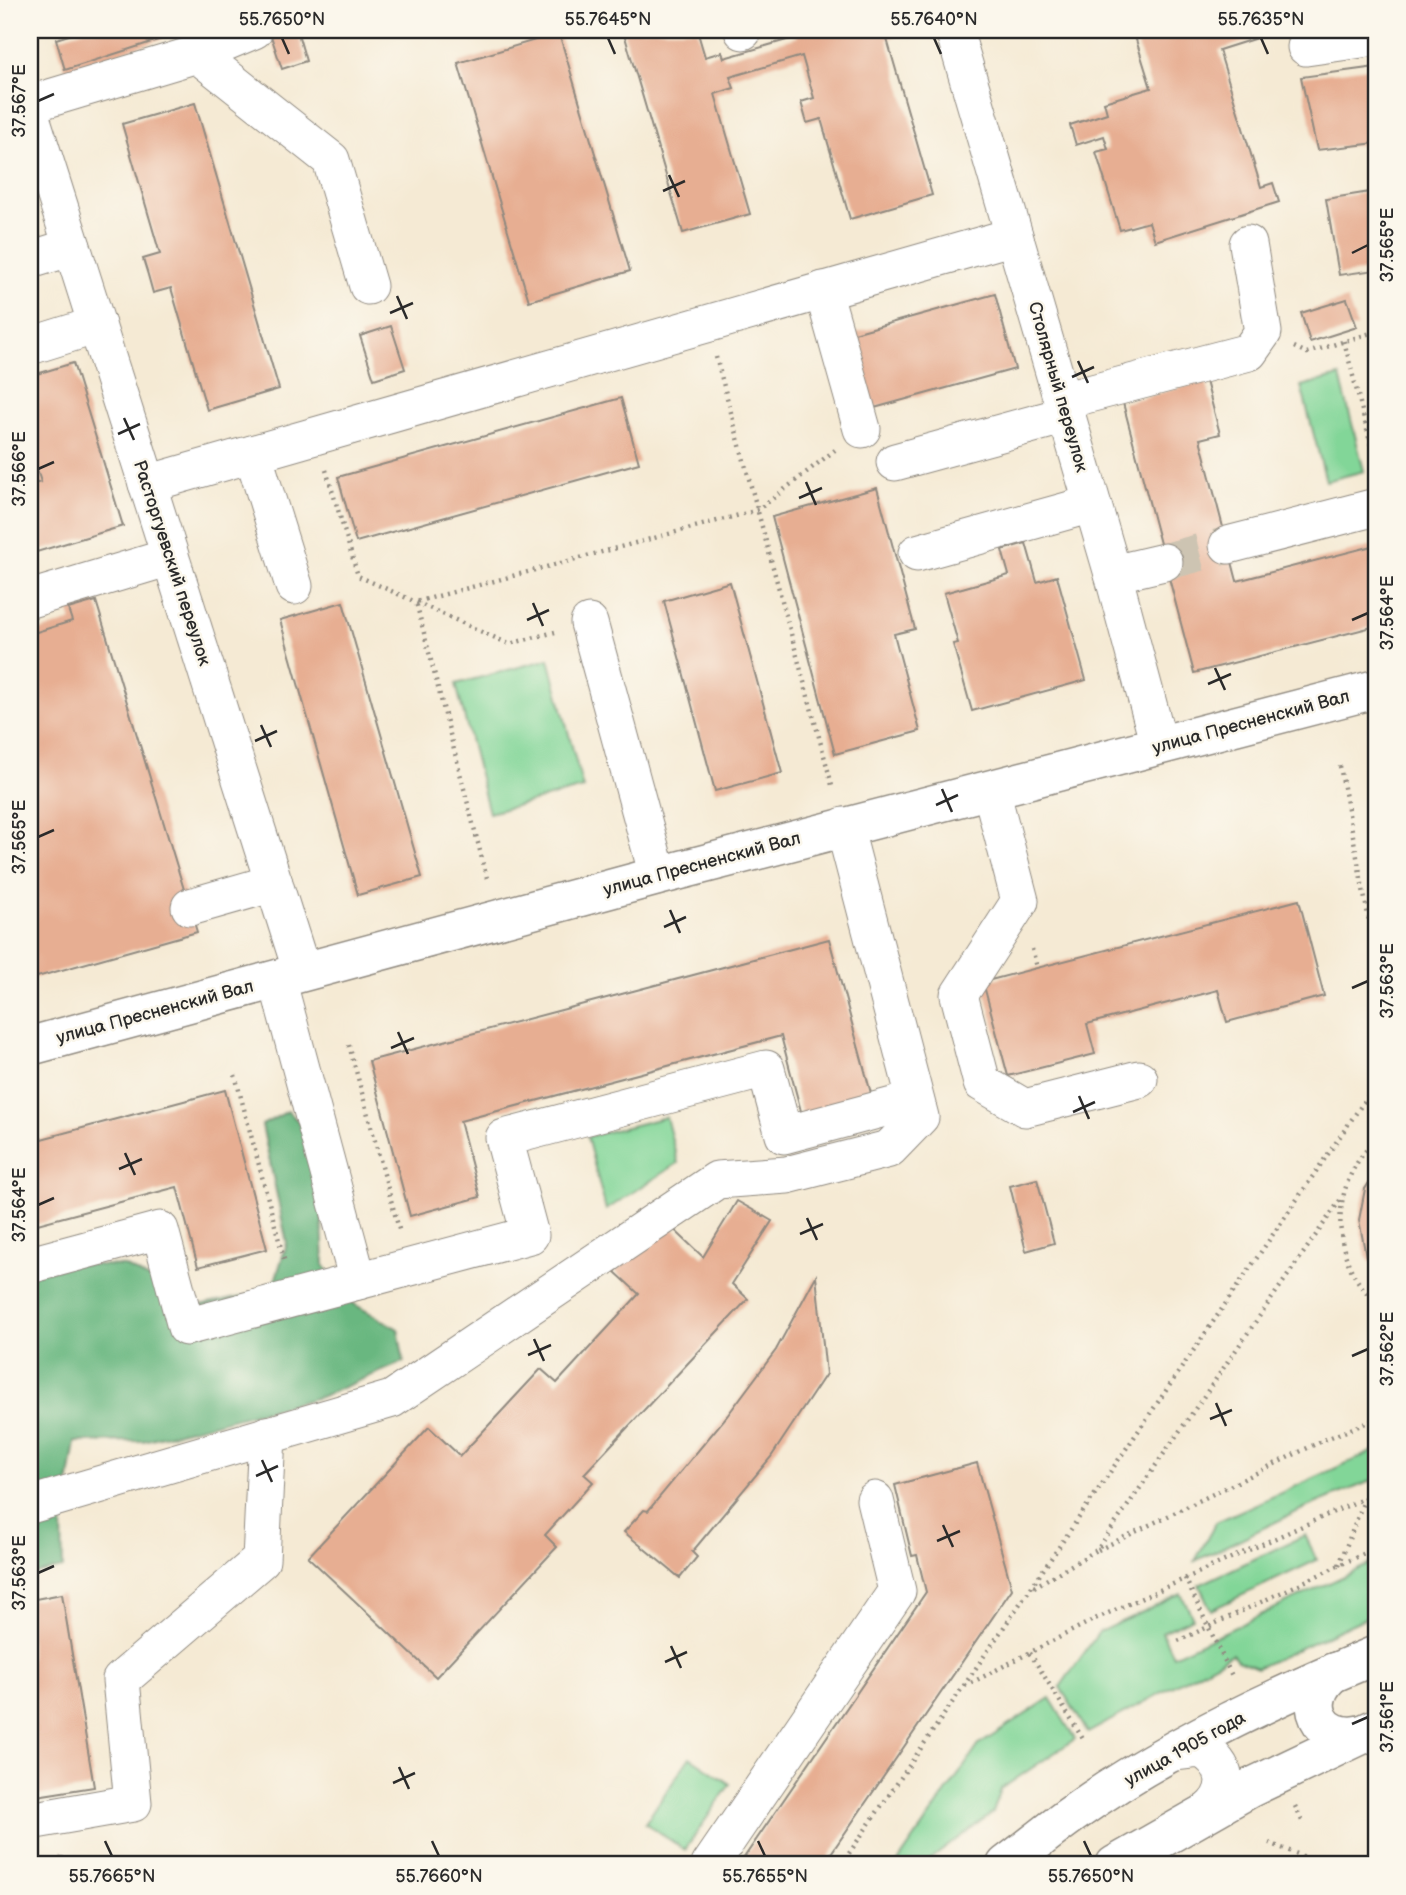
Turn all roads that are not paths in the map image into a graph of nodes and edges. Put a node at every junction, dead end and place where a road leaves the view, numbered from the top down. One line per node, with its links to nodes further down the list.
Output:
1 (254, 30): 5 (street)
2 (954, 30): 8 (street, Столярный переулок)
3 (1376, 37): 4 (street)
4 (1306, 47)
5 (197, 54): 6 (street); 12 (street)
6 (30, 104)
7 (30, 114): 10 (street, Расторгуевский переулок)
8 (1014, 236): 13 (street); 16 (street, Столярный переулок)
9 (1248, 244): 16 (street)
10 (72, 247): 11 (street); 14 (street, Расторгуевский переулок)
11 (30, 260)
12 (368, 286)
13 (823, 290): 17 (street); 18 (street)
14 (97, 325): 15 (street); 20 (street, Расторгуевский переулок)
15 (30, 346)
16 (1064, 408): 19 (street); 21 (street, Столярный переулок)
17 (862, 429)
18 (253, 454): 20 (street); 28 (street)
19 (895, 462)
20 (147, 484): 25 (street, Расторгуевский переулок)
21 (1092, 505): 24 (street); 27 (street, Столярный переулок)
22 (1376, 507): 23 (street)
23 (1228, 545)
24 (916, 552)
25 (170, 557): 29 (street); 36 (street, Расторгуевский переулок)
26 (1164, 562): 27 (street)
27 (1113, 574): 32 (street, Столярный переулок)
28 (294, 586)
29 (30, 599)
30 (589, 623): 35 (street)
31 (1376, 689): 32 (main road, улица Пресненский Вал)
32 (1159, 746): 33 (main road, улица Пресненский Вал)
33 (991, 790): 34 (main road, улица Пресненский Вал); 40 (street)
34 (844, 827): 35 (main road, улица Пресненский Вал); 41 (street)
35 (658, 876): 38 (main road, улица Пресненский Вал)
36 (274, 883): 37 (street); 38 (street, Расторгуевский переулок)
37 (190, 906)
38 (290, 975): 39 (main road, улица Пресненский Вал); 43 (street, Расторгуевский переулок)
39 (30, 1046)
40 (1139, 1079)
41 (915, 1100): 43 (street); 44 (street)
42 (30, 1265): 43 (street)
43 (358, 1281)
44 (267, 1435): 46 (street); 52 (street)
45 (875, 1500): 53 (street)
46 (30, 1505)
47 (1376, 1655): 48 (main road, улица 1905 года)
48 (1334, 1672): 49 (main road); 50 (main road, улица 1905 года)
49 (1370, 1731): 51 (main road)
50 (1176, 1752): 51 (street); 54 (main road, улица 1905 года)
51 (1208, 1811): 55 (main road)
52 (30, 1821)
53 (710, 1865)
54 (1006, 1865)
55 (1115, 1865)

